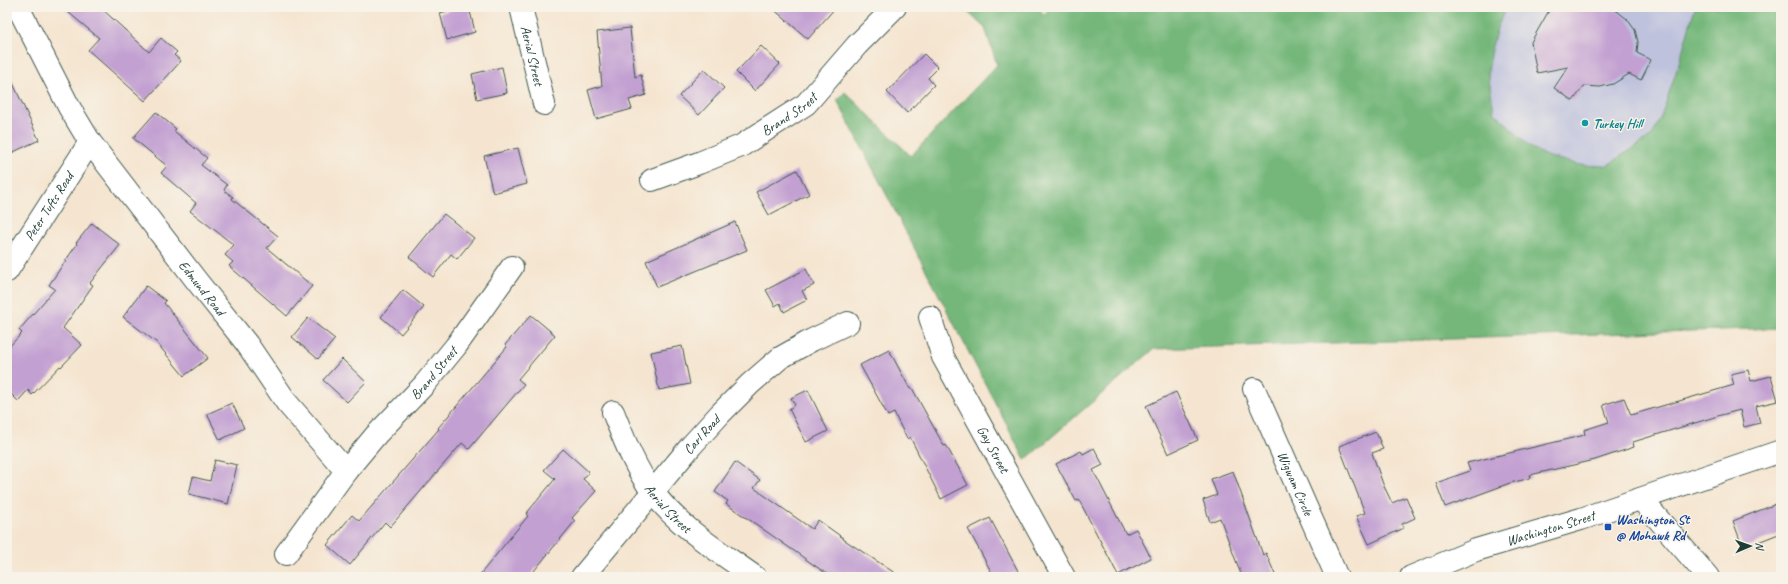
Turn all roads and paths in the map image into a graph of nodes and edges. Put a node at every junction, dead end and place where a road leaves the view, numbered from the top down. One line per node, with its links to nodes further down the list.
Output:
1 (18, 7): 5 (street, Edmund Road)
2 (521, 7): 4 (street, Aerial Street)
3 (895, 7): 6 (street, Brand Street)
4 (544, 104)
5 (90, 142): 8 (street, Peter Tufts Road); 14 (street, Edmund Road)
6 (652, 180)
7 (512, 267): 14 (street, Brand Street)
8 (7, 271)
9 (930, 317): 20 (street, Gay Street)
10 (848, 323): 15 (street, Carl Road)
11 (1254, 389): 21 (street, Wigwam Circle)
12 (613, 412): 15 (street, Aerial Street)
13 (1781, 451): 16 (street, Washington Street)
14 (346, 471): 17 (street)
15 (652, 491): 18 (street, Carl Road); 19 (street, Aerial Street)
16 (1641, 499): 22 (street, Washington Street); 23 (street)
17 (286, 554)
18 (582, 577)
19 (755, 577)
20 (1064, 577)
21 (1337, 577)
22 (1411, 577)
23 (1708, 577)

